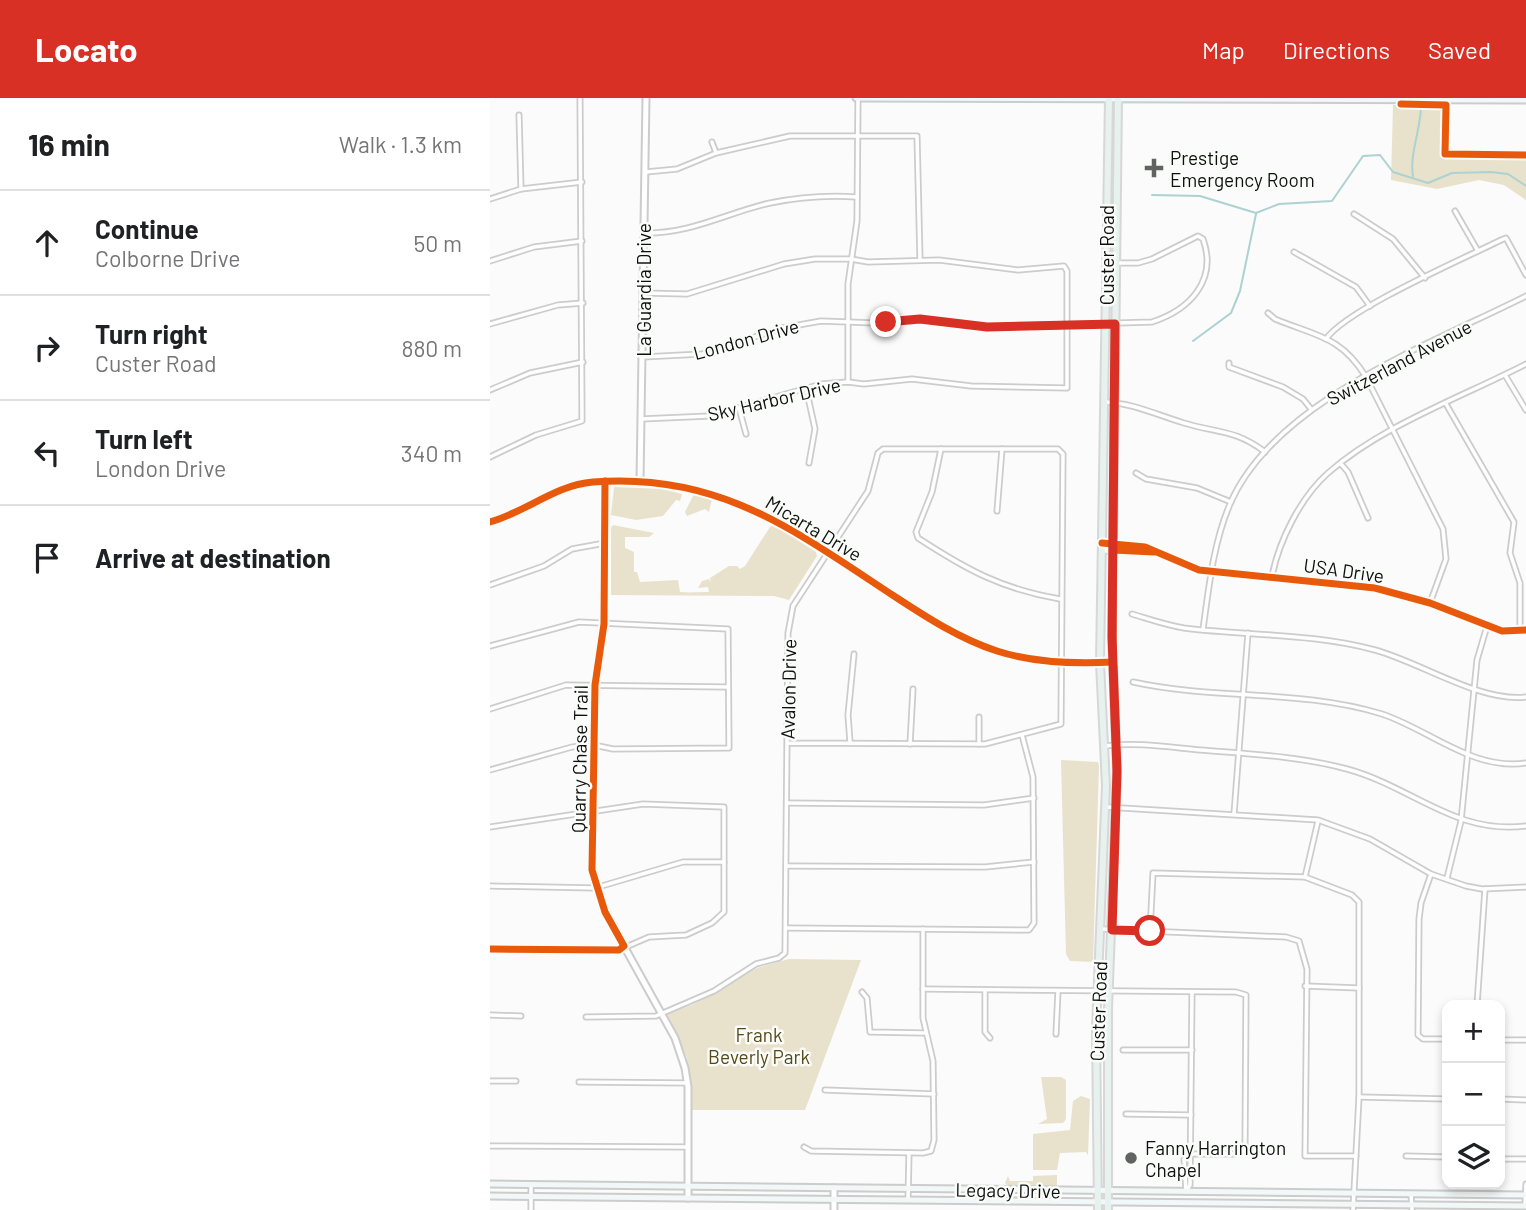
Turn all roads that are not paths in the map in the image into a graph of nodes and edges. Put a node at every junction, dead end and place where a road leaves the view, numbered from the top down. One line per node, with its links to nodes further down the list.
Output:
1 (580, 98): 17 (street)
2 (646, 98): 14 (street, La Guardia Drive)
3 (857, 98): 4 (main road); 11 (street)
4 (988, 98): 5 (main road)
5 (1109, 99): 6 (main road); 15 (main road, Custer Road)
6 (1118, 99): 7 (main road); 16 (main road, Custer Road)
7 (1236, 99): 8 (main road)
8 (1339, 99): 9 (main road)
9 (1526, 100)
10 (519, 115): 18 (street)
11 (858, 135): 13 (street); 19 (street); 28 (street)
12 (712, 142): 13 (street)
13 (716, 153): 14 (street)
14 (645, 173): 23 (street, La Guardia Drive)
15 (1106, 177): 16 (main road); 30 (main road, Custer Road)
16 (1117, 177): 31 (main road, Custer Road)
17 (582, 182): 18 (street); 24 (street)
18 (522, 189): 20 (street)
19 (857, 197): 23 (street); 27 (street)
20 (490, 199)
21 (1455, 211): 25 (street)
22 (1354, 214): 33 (street)
23 (642, 233): 34 (street, La Guardia Drive)
24 (582, 241): 29 (street); 36 (street)
25 (1478, 251): 32 (street); 33 (street)
26 (1294, 252): 37 (street)
27 (851, 259): 28 (street); 34 (street); 39 (street)
28 (920, 260): 41 (street)
29 (490, 261)
30 (1106, 263): 31 (street); 42 (main road, Custer Road)
31 (1116, 263): 43 (main road, Custer Road); 43 (street, London Drive)
32 (1526, 275)
33 (1425, 278): 37 (street)
34 (643, 293): 45 (street, La Guardia Drive)
35 (1526, 296): 50 (street, Switzerland Avenue)
36 (583, 303): 40 (street); 46 (street)
37 (1370, 306): 44 (street)
38 (1268, 313): 44 (street)
39 (848, 320): 41 (street, London Drive); 45 (street, London Drive); 51 (street)
40 (490, 324)
41 (1067, 324): 42 (street, London Drive); 51 (street, Sky Harbor Drive)
42 (1105, 324): 43 (street, London Drive); 54 (main road, Custer Road)
43 (1115, 324): 55 (main road, Custer Road)
44 (1326, 339): 50 (street)
45 (643, 357): 60 (street, La Guardia Drive)
46 (583, 362): 53 (street); 66 (street)
47 (1229, 363): 58 (street)
48 (1526, 364): 49 (street)
49 (1505, 374): 56 (street); 59 (street)
50 (1366, 377): 58 (street, Switzerland Avenue); 61 (street)
51 (848, 382): 52 (street, Sky Harbor Drive)
52 (806, 388): 57 (street, Sky Harbor Drive); 67 (street)
53 (490, 390)
54 (1104, 402): 55 (street); 77 (main road, Custer Road)
55 (1115, 402): 65 (street); 78 (main road, Custer Road)
56 (1446, 404): 61 (street); 89 (street)
57 (739, 408): 60 (street, Sky Harbor Drive); 62 (street)
58 (1311, 409): 65 (street, Switzerland Avenue)
59 (1526, 410)
60 (641, 419): 71 (street, La Guardia Drive)
61 (1394, 430): 68 (street); 84 (street)
62 (746, 434)
63 (941, 449): 64 (street); 79 (street, Avalon Drive); 83 (street)
64 (1002, 449): 73 (street); 83 (street)
65 (1265, 452): 72 (street, Switzerland Avenue)
66 (490, 457)
67 (809, 463)
68 (1341, 464): 74 (street); 81 (street)
69 (1136, 473): 72 (street)
70 (605, 481): 71 (street, Micarta Drive); 75 (street, Micarta Drive); 76 (street, Quarry Chase Trail)
71 (640, 481): 79 (street, Micarta Drive)
72 (1231, 502): 80 (street, Switzerland Avenue)
73 (997, 512)
74 (1368, 518)
75 (490, 522)
76 (606, 542): 82 (street); 86 (street, Quarry Chase Trail)
77 (1102, 546): 78 (street, USA Drive); 95 (main road, Custer Road)
78 (1113, 547): 80 (street, USA Drive); 94 (main road, Custer Road)
79 (827, 552): 93 (street, Micarta Drive); 106 (street, Avalon Drive)
80 (1211, 571): 81 (street, USA Drive); 88 (street, Switzerland Avenue)
81 (1272, 576): 84 (street, USA Drive)
82 (490, 585)
83 (1060, 599): 93 (street)
84 (1430, 603): 87 (street, USA Drive)
85 (1132, 614): 88 (street)
86 (604, 624): 91 (street); 97 (street, Quarry Chase Trail); 98 (street)
87 (1487, 626): 89 (street, USA Drive); 100 (street)
88 (1203, 629): 90 (street)
89 (1523, 630)
90 (1248, 633): 100 (street); 101 (street)
91 (490, 646)
92 (854, 654): 107 (street)
93 (1061, 662): 95 (street, Micarta Drive); 105 (street)
94 (1113, 662): 95 (street, Micarta Drive); 110 (main road, Custer Road)
95 (1100, 663): 112 (main road, Custer Road)
96 (1133, 682): 101 (street)
97 (596, 685): 98 (street); 103 (street); 111 (street, Quarry Chase Trail)
98 (727, 687): 111 (street)
99 (913, 689): 108 (street)
100 (1476, 690): 102 (street); 114 (street)
101 (1244, 693): 113 (street); 114 (street)
102 (1526, 697)
103 (490, 709)
104 (979, 717): 109 (street)
105 (1022, 735): 109 (street); 117 (street)
106 (787, 743): 107 (street); 118 (street, Avalon Drive)
107 (850, 743): 108 (street)
108 (910, 744): 109 (street)
109 (979, 744)
110 (1117, 744): 112 (street); 113 (street); 120 (main road, Custer Road)
111 (594, 745): 116 (street); 121 (street, Quarry Chase Trail)
112 (1105, 746): 119 (main road, Custer Road)
113 (1238, 753): 122 (street); 124 (street)
114 (1468, 754): 115 (street); 124 (street)
115 (1526, 762)
116 (490, 769)
117 (1034, 798): 118 (street); 128 (street)
118 (786, 803): 129 (street, Avalon Drive)
119 (1106, 807): 120 (street); 139 (main road, Custer Road)
120 (1116, 807): 122 (street); 140 (main road, Custer Road)
121 (594, 814): 126 (street); 127 (street); 135 (street, Quarry Chase Trail)
122 (1234, 814): 123 (street)
123 (1318, 820): 130 (street); 131 (street)
124 (1461, 821): 125 (street); 132 (street)
125 (1526, 826)
126 (490, 827)
127 (724, 862): 135 (street); 142 (street)
128 (1034, 862): 129 (street); 138 (street)
129 (786, 866): 137 (street, Avalon Drive)
130 (1432, 874): 132 (street); 161 (street)
131 (1305, 877): 141 (street); 145 (street)
132 (1447, 878): 136 (street)
133 (490, 886): 135 (street)
134 (1526, 887): 136 (street)
135 (595, 888): 142 (street, Quarry Chase Trail)
136 (1485, 889): 153 (street)
137 (786, 928): 138 (street); 154 (street, Avalon Drive)
138 (923, 929): 146 (street)
139 (1101, 929): 140 (street); 149 (main road, Custer Road)
140 (1112, 930): 141 (street); 150 (main road, Custer Road)
141 (1150, 931): 144 (street)
142 (625, 946): 143 (street); 154 (street, Quarry Chase Trail)
143 (490, 949)
144 (1305, 986): 145 (street); 185 (street)
145 (1359, 988): 174 (street)
146 (923, 989): 147 (street); 158 (street)
147 (985, 990): 148 (street); 160 (street)
148 (1058, 991): 149 (street); 159 (street)
149 (1099, 991): 150 (street); 171 (main road, Custer Road)
150 (1108, 991): 152 (street); 172 (main road, Custer Road)
151 (862, 992): 158 (street)
152 (1192, 992): 165 (street); 184 (street)
153 (1477, 1000)
154 (662, 1014): 157 (street); 169 (street, Quarry Chase Trail)
155 (490, 1015): 156 (street)
156 (522, 1016)
157 (586, 1017)
158 (924, 1033): 173 (street)
159 (1056, 1034)
160 (990, 1038)
161 (1442, 1039)
162 (1505, 1040): 163 (street)
163 (1526, 1040)
164 (1123, 1050): 165 (street)
165 (1192, 1050): 179 (street)
166 (490, 1081): 167 (street)
167 (516, 1081)
168 (579, 1082): 169 (street)
169 (687, 1083): 181 (street, Quarry Chase Trail)
170 (825, 1090): 173 (street)
171 (1097, 1091): 172 (main road); 197 (main road, Custer Road)
172 (1108, 1091): 198 (main road, Custer Road)
173 (934, 1094): 183 (street)
174 (1359, 1097): 175 (street); 185 (street)
175 (1442, 1099)
176 (1505, 1100): 177 (street)
177 (1526, 1100)
178 (1126, 1114): 179 (street)
179 (1191, 1115): 184 (street)
180 (490, 1146): 181 (street)
181 (688, 1147): 193 (street, Quarry Chase Trail)
182 (804, 1147): 183 (street)
183 (909, 1153): 195 (street)
184 (1188, 1154): 199 (street)
185 (1356, 1156): 200 (street)
186 (1406, 1156): 187 (street)
187 (1442, 1157)
188 (1505, 1158): 189 (street)
189 (1526, 1159)
190 (490, 1184): 191 (main road, Legacy Drive)
191 (531, 1184): 193 (main road, Legacy Drive); 204 (street)
192 (1526, 1184): 202 (street)
193 (688, 1186): 194 (main road, Legacy Drive); 205 (street, Quarry Chase Trail)
194 (834, 1188): 195 (main road, Legacy Drive); 206 (street)
195 (908, 1189): 196 (main road, Legacy Drive); 207 (street)
196 (1001, 1190): 197 (main road, Legacy Drive); 208 (main road)
197 (1098, 1192): 198 (main road, Legacy Drive); 210 (main road, Custer Road)
198 (1108, 1192): 199 (main road, Legacy Drive); 211 (main road, Custer Road)
199 (1186, 1192): 200 (main road, Legacy Drive); 209 (main road)
200 (1353, 1193): 201 (main road, Legacy Drive); 213 (street)
201 (1411, 1194): 202 (main road, Legacy Drive); 214 (street)
202 (1526, 1195): 212 (street)
203 (490, 1196): 204 (main road, Legacy Drive)
204 (531, 1196): 205 (main road, Legacy Drive); 215 (street)
205 (688, 1198): 206 (main road, Legacy Drive)
206 (834, 1200): 207 (main road, Legacy Drive); 216 (street)
207 (908, 1200): 208 (main road, Legacy Drive)
208 (1000, 1202): 210 (main road, Legacy Drive)
209 (1186, 1203): 211 (main road, Legacy Drive); 213 (main road, Legacy Drive)
210 (1098, 1206): 211 (main road, Legacy Drive)
211 (1108, 1206)
212 (1525, 1206): 214 (main road, Legacy Drive)
213 (1353, 1207): 214 (main road, Legacy Drive)
214 (1412, 1208)
215 (531, 1210)
216 (834, 1210)

